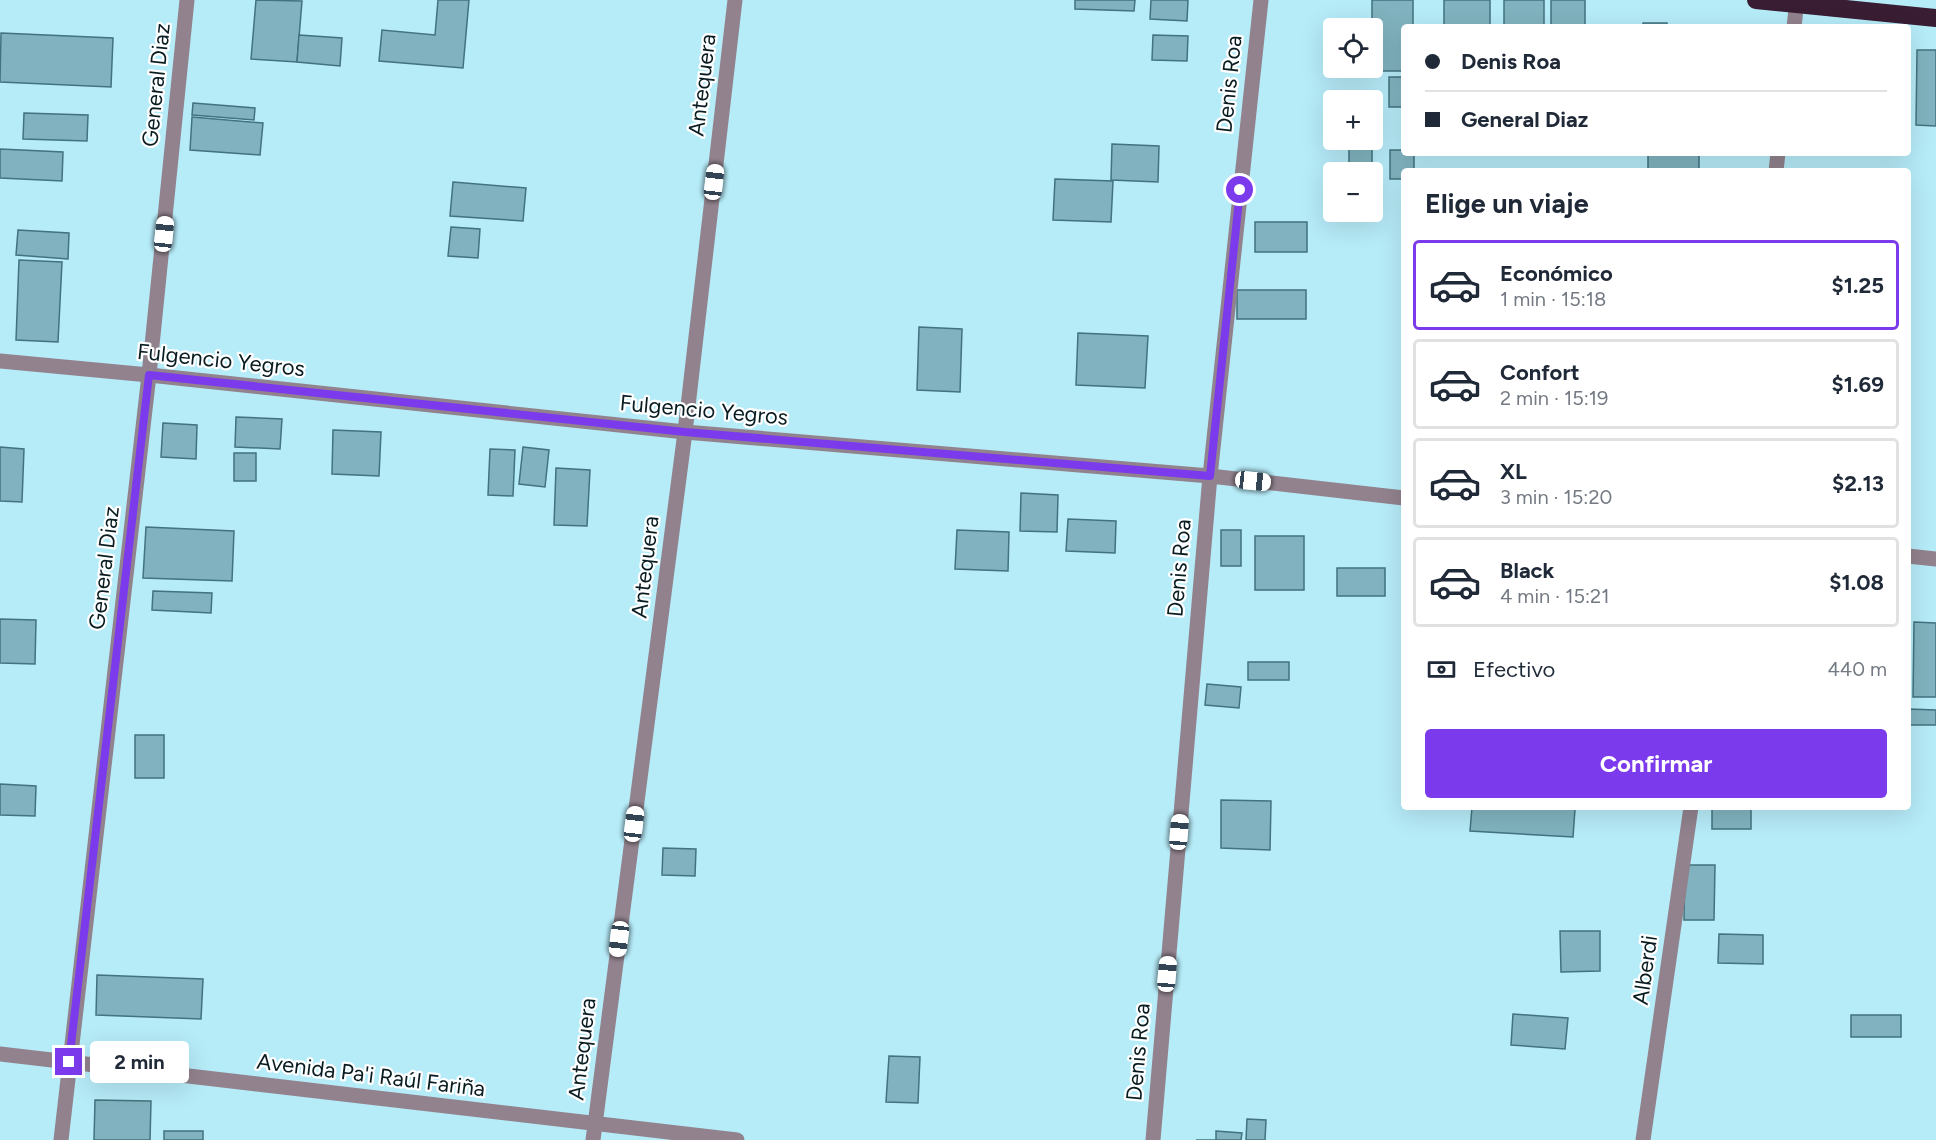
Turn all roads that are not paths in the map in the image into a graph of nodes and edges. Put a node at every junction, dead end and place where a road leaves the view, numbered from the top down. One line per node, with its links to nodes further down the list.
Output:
1 (187, 0): 9 (street, General Diaz)
2 (735, 0): 10 (street, Antequera)
3 (1261, 0): 11 (street, Denis Roa)
4 (1756, 0): 5 (highway)
5 (1797, 2): 6 (highway); 7 (street)
6 (1936, 18)
7 (1794, 24)
8 (0, 361): 9 (street, Fulgencio Yegros)
9 (149, 375): 10 (street, Fulgencio Yegros); 17 (street, General Diaz)
10 (685, 432): 11 (street, Fulgencio Yegros); 18 (street, Antequera)
11 (1210, 476): 12 (street, Fulgencio Yegros); 22 (street, Denis Roa)
12 (1401, 498)
13 (1911, 556): 14 (street)
14 (1936, 559)
15 (1691, 810): 23 (street, Alberdi)
16 (0, 1054): 17 (street, Avenida Pa'i Raúl Fariña)
17 (69, 1062): 18 (street, Avenida Pa'i Raúl Fariña); 19 (street, General Diaz)
18 (595, 1124): 20 (street, Antequera); 21 (street, Avenida Pa'i Raúl Fariña)
19 (61, 1140)
20 (593, 1140)
21 (737, 1140)
22 (1153, 1140)
23 (1643, 1140)

